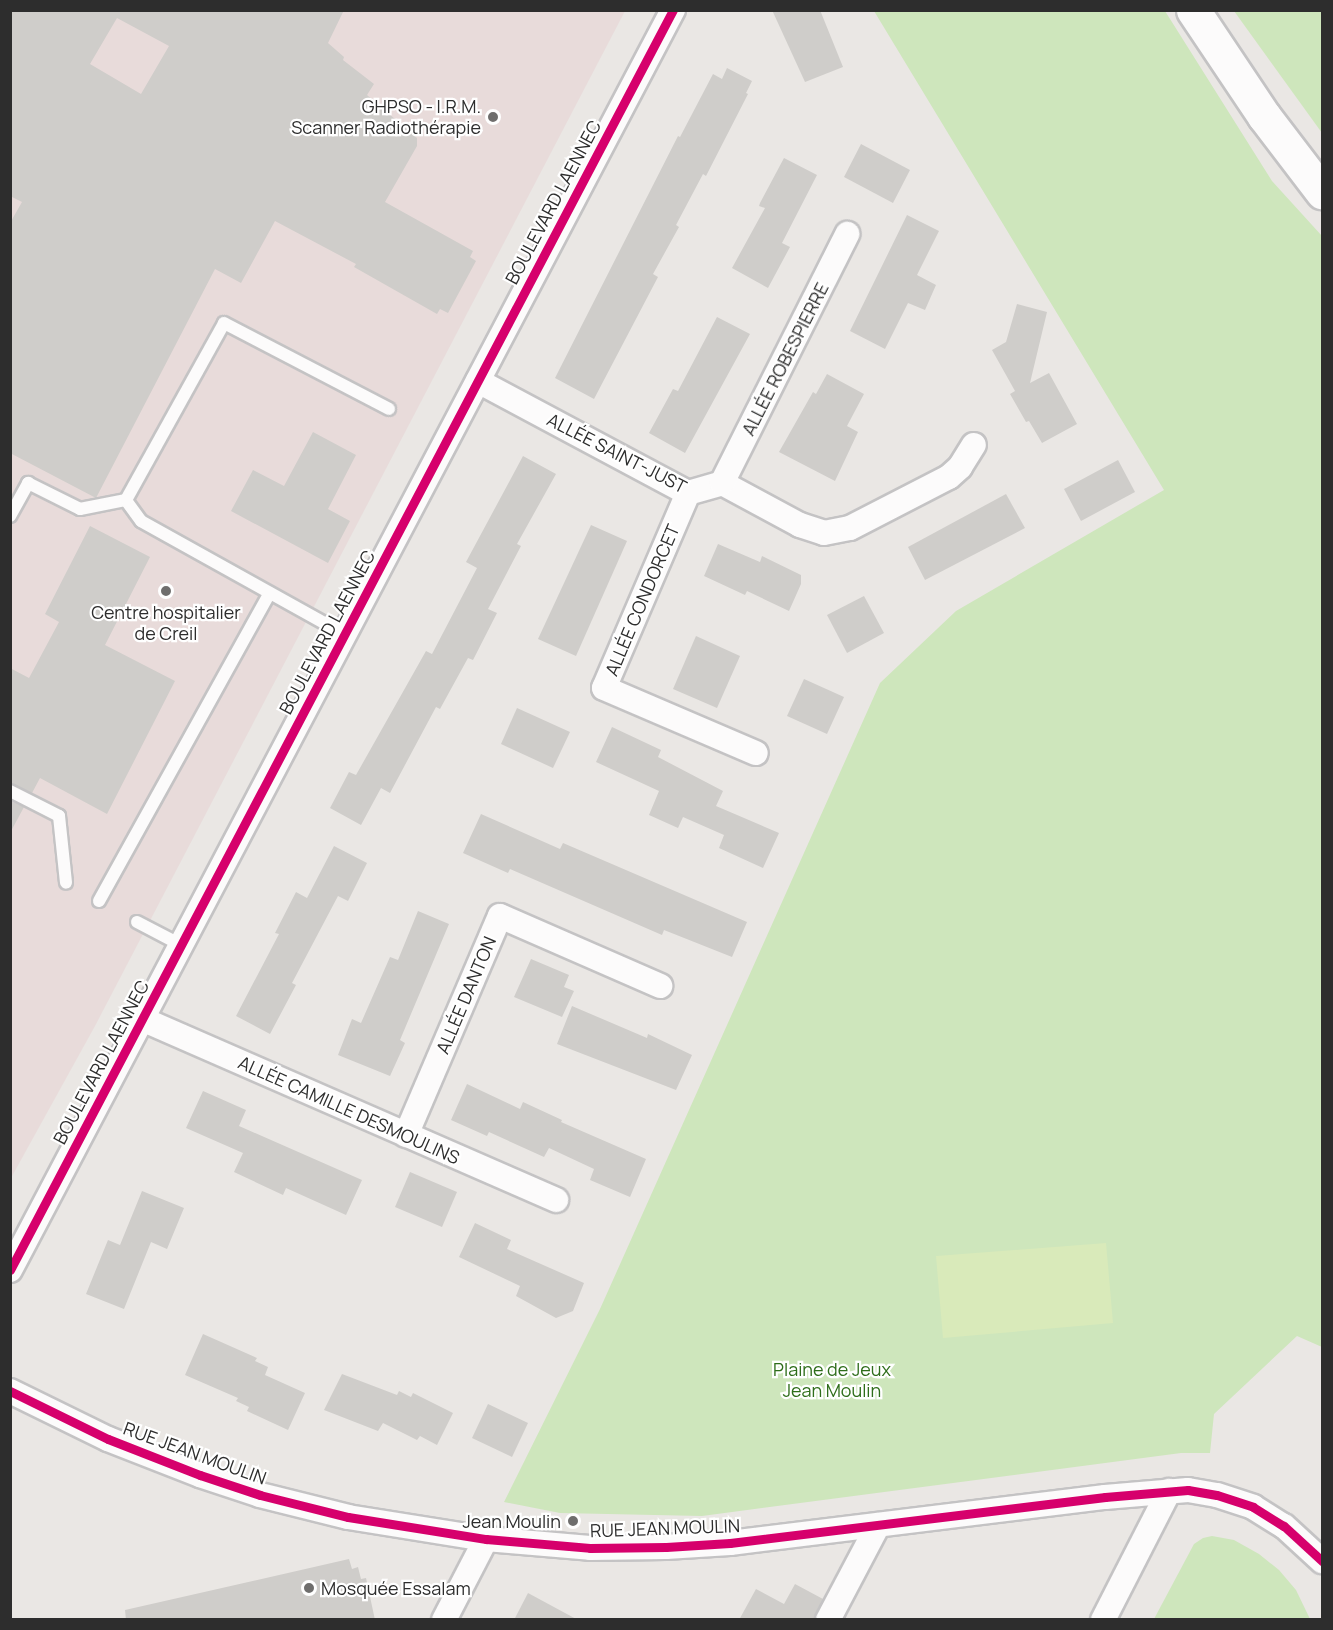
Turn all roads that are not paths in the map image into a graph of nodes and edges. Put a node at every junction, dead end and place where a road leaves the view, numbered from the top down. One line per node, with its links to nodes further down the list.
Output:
1 (673, 10): 5 (street, BOULEVARD LAENNEC)
2 (1193, 10): 3 (main road)
3 (1323, 192)
4 (847, 234): 8 (street, ALLÉE ROBESPIERRE)
5 (478, 381): 9 (street, ALLÉE SAINT-JUST); 13 (street, BOULEVARD LAENNEC)
6 (389, 409): 10 (lane)
7 (974, 445): 8 (street)
8 (722, 483): 9 (street, ALLÉE SAINT-JUST)
9 (688, 493): 14 (street, ALLÉE CONDORCET)
10 (126, 500): 11 (lane); 12 (lane)
11 (10, 516)
12 (270, 593): 13 (lane); 17 (lane)
13 (345, 634): 19 (street, BOULEVARD LAENNEC)
14 (756, 753)
15 (10, 790): 16 (lane)
16 (66, 883)
17 (99, 901)
18 (137, 922): 19 (lane)
19 (181, 945): 21 (street, BOULEVARD LAENNEC)
20 (660, 986): 22 (street, ALLÉE DANTON)
21 (142, 1018): 22 (street, ALLÉE CAMILLE DESMOULINS); 24 (street, BOULEVARD LAENNEC)
22 (406, 1135): 23 (street, ALLÉE CAMILLE DESMOULINS)
23 (556, 1200)
24 (10, 1270)
25 (10, 1390): 28 (street, RUE JEAN MOULIN)
26 (1169, 1491): 27 (street, RUE JEAN MOULIN); 29 (street, RUE JEAN MOULIN); 32 (street)
27 (878, 1525): 28 (street, RUE JEAN MOULIN); 31 (street)
28 (486, 1539): 30 (street)
29 (1323, 1561)
30 (444, 1620)
31 (828, 1620)
32 (1103, 1620)

